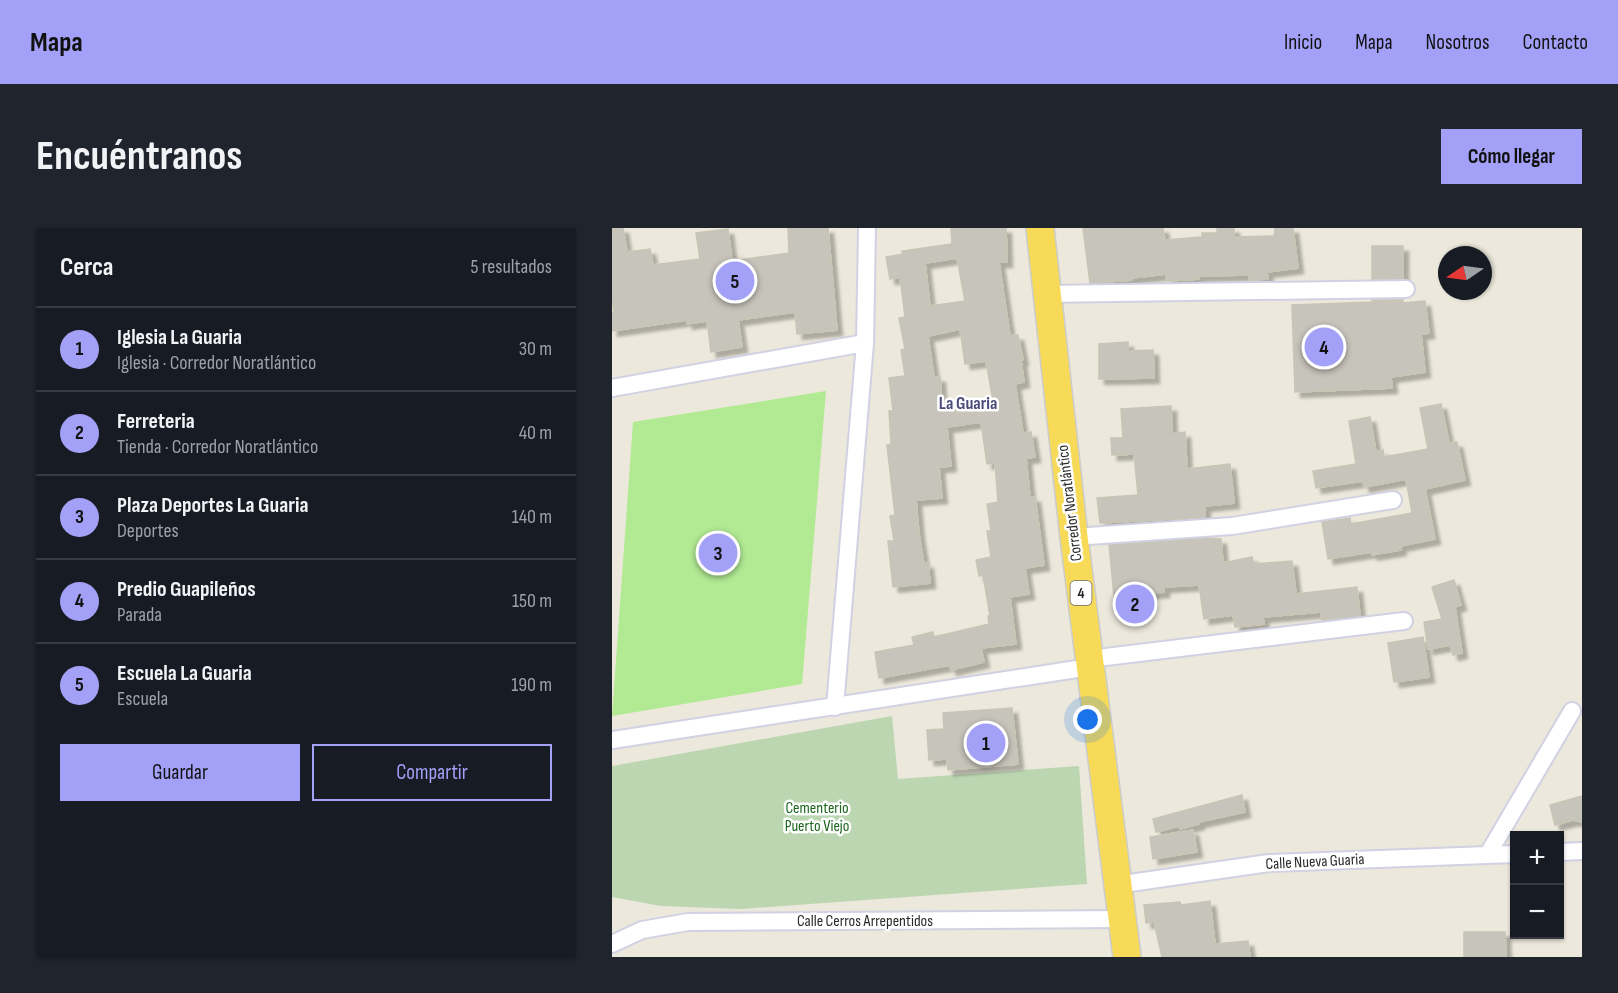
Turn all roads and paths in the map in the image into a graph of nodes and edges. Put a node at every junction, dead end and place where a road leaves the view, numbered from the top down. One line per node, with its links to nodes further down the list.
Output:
1 (867, 228): 5 (street)
2 (1040, 228): 4 (highway, Corredor Noratlántico / 4)
3 (1407, 289): 4 (street)
4 (1046, 294): 8 (highway, Corredor Noratlántico / 4)
5 (865, 343): 6 (street); 11 (street)
6 (612, 388)
7 (1393, 500): 8 (street)
8 (1074, 537): 10 (highway, Corredor Noratlántico / 4)
9 (1404, 621): 10 (street)
10 (1089, 663): 11 (street); 18 (highway, Corredor Noratlántico / 4)
11 (835, 707): 13 (street)
12 (1572, 711): 17 (street)
13 (612, 740)
14 (1582, 851): 15 (street)
15 (1564, 852)
16 (1510, 854): 17 (street, Calle Nueva Guaria)
17 (1488, 855): 18 (street, Calle Nueva Guaria)
18 (1116, 885): 19 (highway, Corredor Noratlántico / 4)
19 (1121, 919): 20 (street, Calle Cerros Arrepentidos); 21 (highway, Corredor Noratlántico / 4)
20 (612, 944)
21 (1127, 957)

